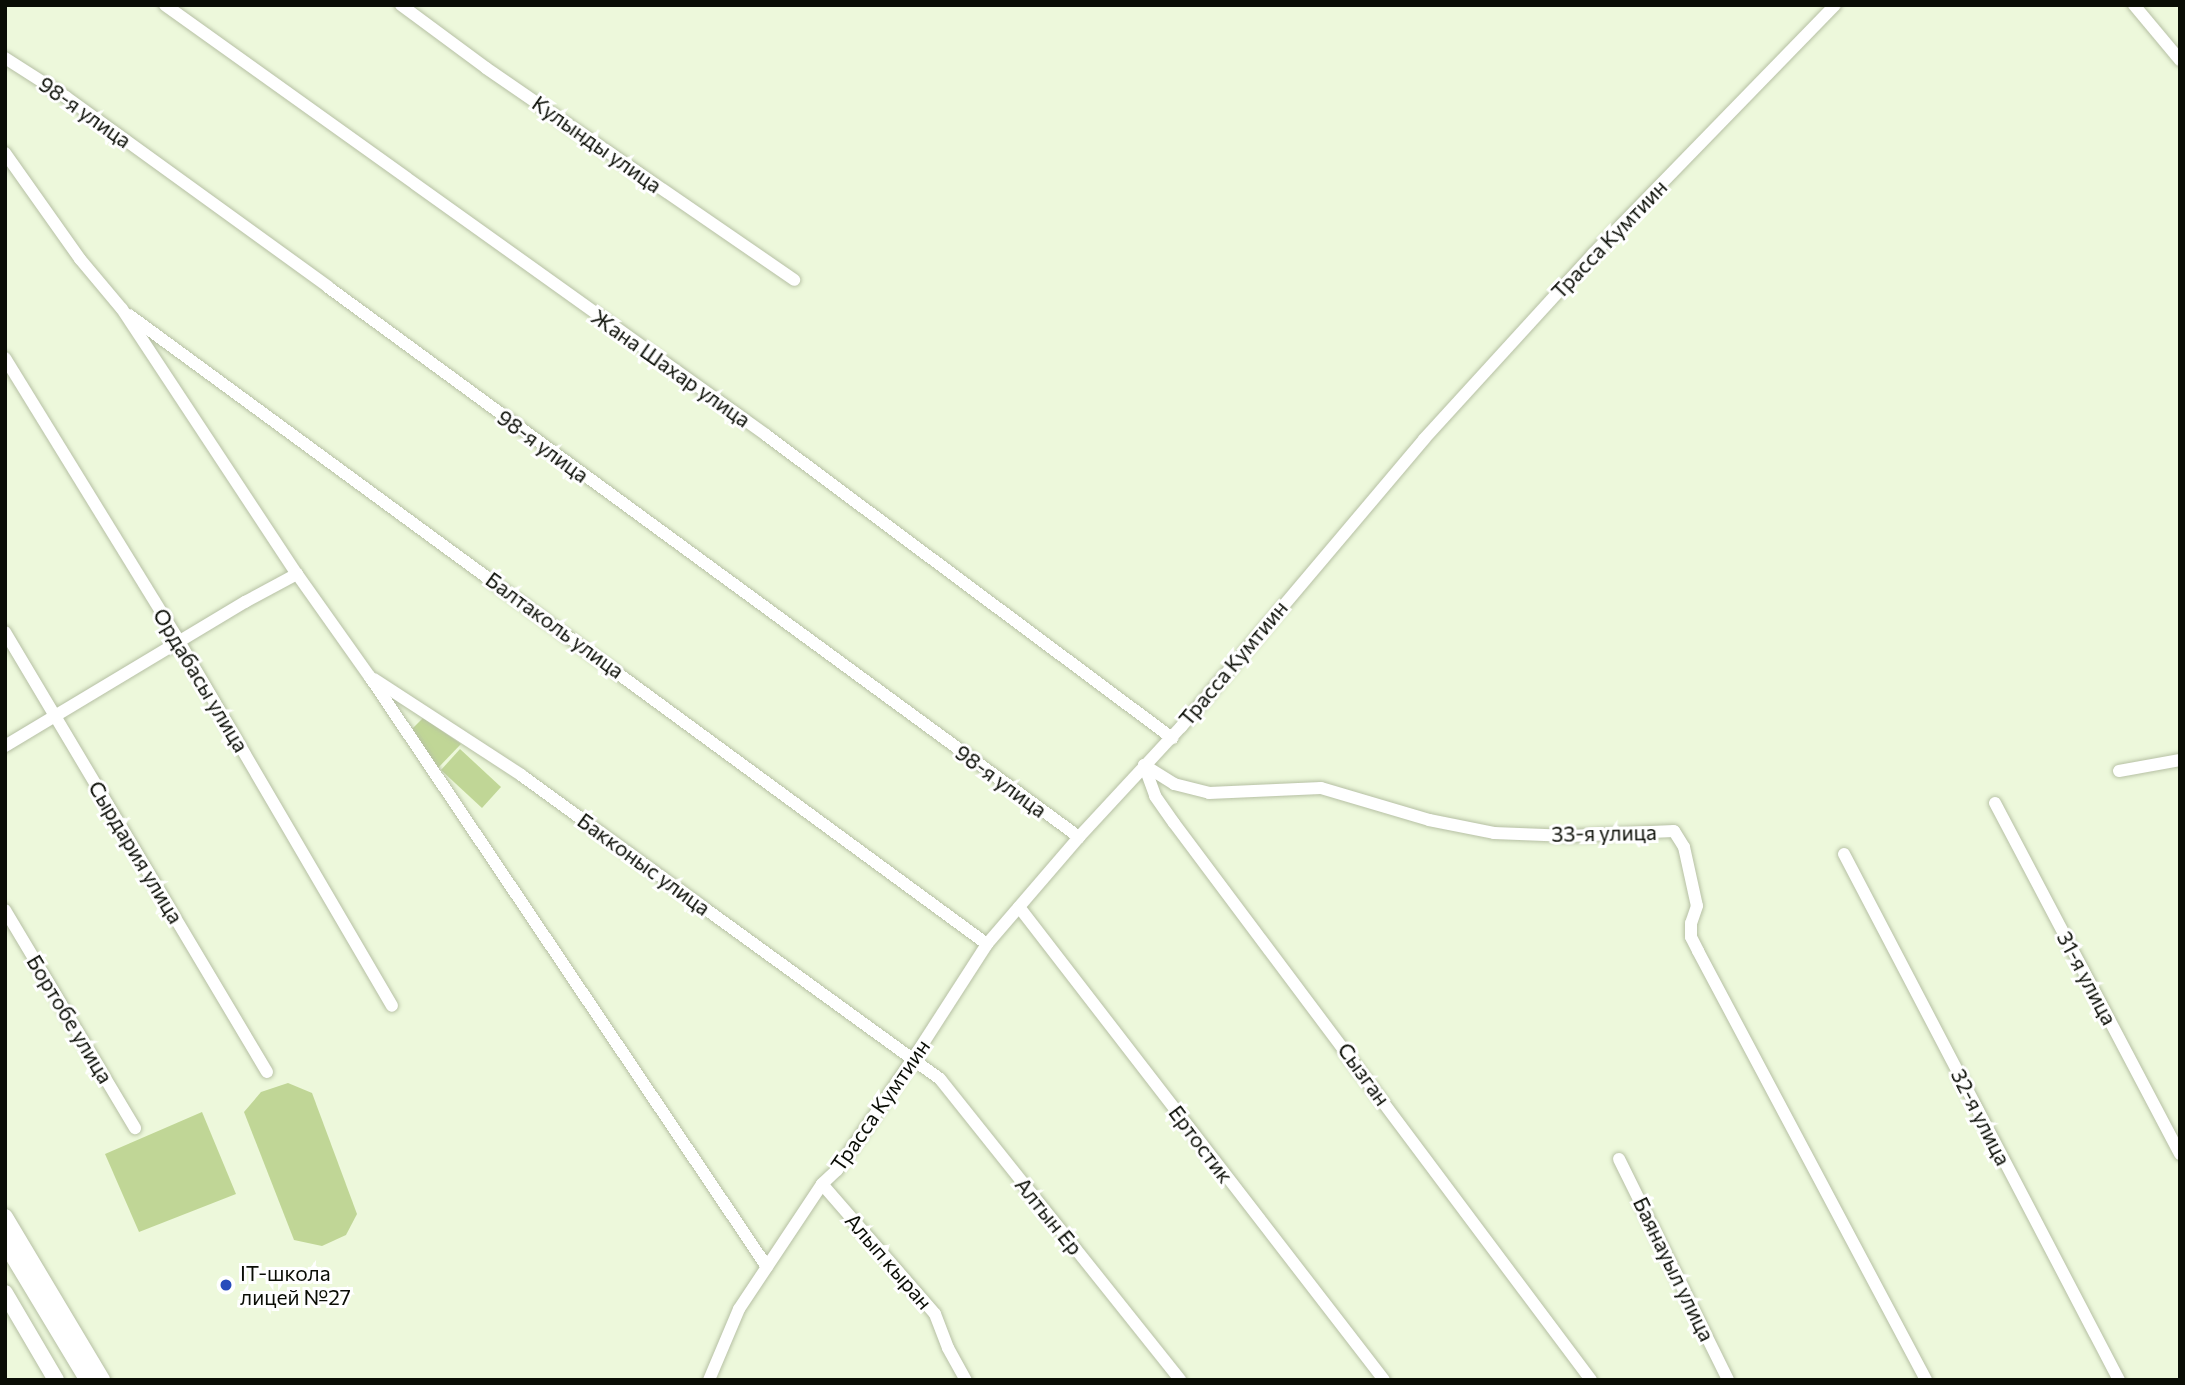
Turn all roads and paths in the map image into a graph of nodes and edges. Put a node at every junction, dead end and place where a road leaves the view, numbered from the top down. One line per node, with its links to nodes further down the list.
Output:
1 (166, 5): 16 (street, Жана Шахар улица)
2 (401, 5): 8 (street, Кулынды улица)
3 (1835, 5): 16 (street, Трасса Кумтиин)
4 (2134, 5): 6 (street)
5 (5, 58): 22 (street, 98-я улица)
6 (2180, 60)
7 (5, 153): 9 (street)
8 (794, 280)
9 (122, 309): 11 (street); 26 (street, Балтаколь улица)
10 (5, 358): 13 (street, Ордабасы улица)
11 (297, 574): 13 (street); 14 (street)
12 (5, 632): 15 (street, Сырдария улица)
13 (180, 643): 15 (street); 27 (street, Ордабасы улица)
14 (370, 677): 28 (street, Бакконыс улица); 37 (street)
15 (56, 717): 17 (street); 29 (street, Сырдария улица)
16 (1172, 738): 19 (street, Трасса Кумтиин)
17 (5, 746)
18 (2180, 760): 20 (street)
19 (1144, 765): 22 (street, Трасса Кумтиин); 47 (street, Сызган); 49 (street, 33-я улица)
20 (2119, 771)
21 (1995, 803): 31 (street, 31-я улица)
22 (1079, 837): 24 (street, Трасса Кумтиин)
23 (1844, 854): 50 (street, 32-я улица)
24 (1019, 907): 26 (street, Трасса Кумтиин); 46 (street, Ертостик)
25 (5, 910): 30 (street, Бортобе улица)
26 (987, 944): 28 (street, Трасса Кумтиин)
27 (392, 1006)
28 (913, 1059): 33 (street, Трасса Кумтиин); 45 (street, Алтын Ер)
29 (267, 1072)
30 (135, 1128)
31 (2180, 1154)
32 (1619, 1158): 48 (street, Баянауыл улица)
33 (822, 1184): 37 (street, Трасса Кумтиин); 44 (street, Алып кыран)
34 (5, 1217): 42 (main road)
35 (5, 1240): 41 (highway)
36 (5, 1265): 40 (highway)
37 (767, 1267): 43 (street, Трасса Кумтиин)
38 (5, 1293): 39 (main road)
39 (56, 1380)
40 (74, 1380)
41 (89, 1380)
42 (102, 1380)
43 (709, 1380)
44 (967, 1380)
45 (1180, 1380)
46 (1384, 1380)
47 (1591, 1380)
48 (1728, 1380)
49 (1926, 1380)
50 (2119, 1380)

